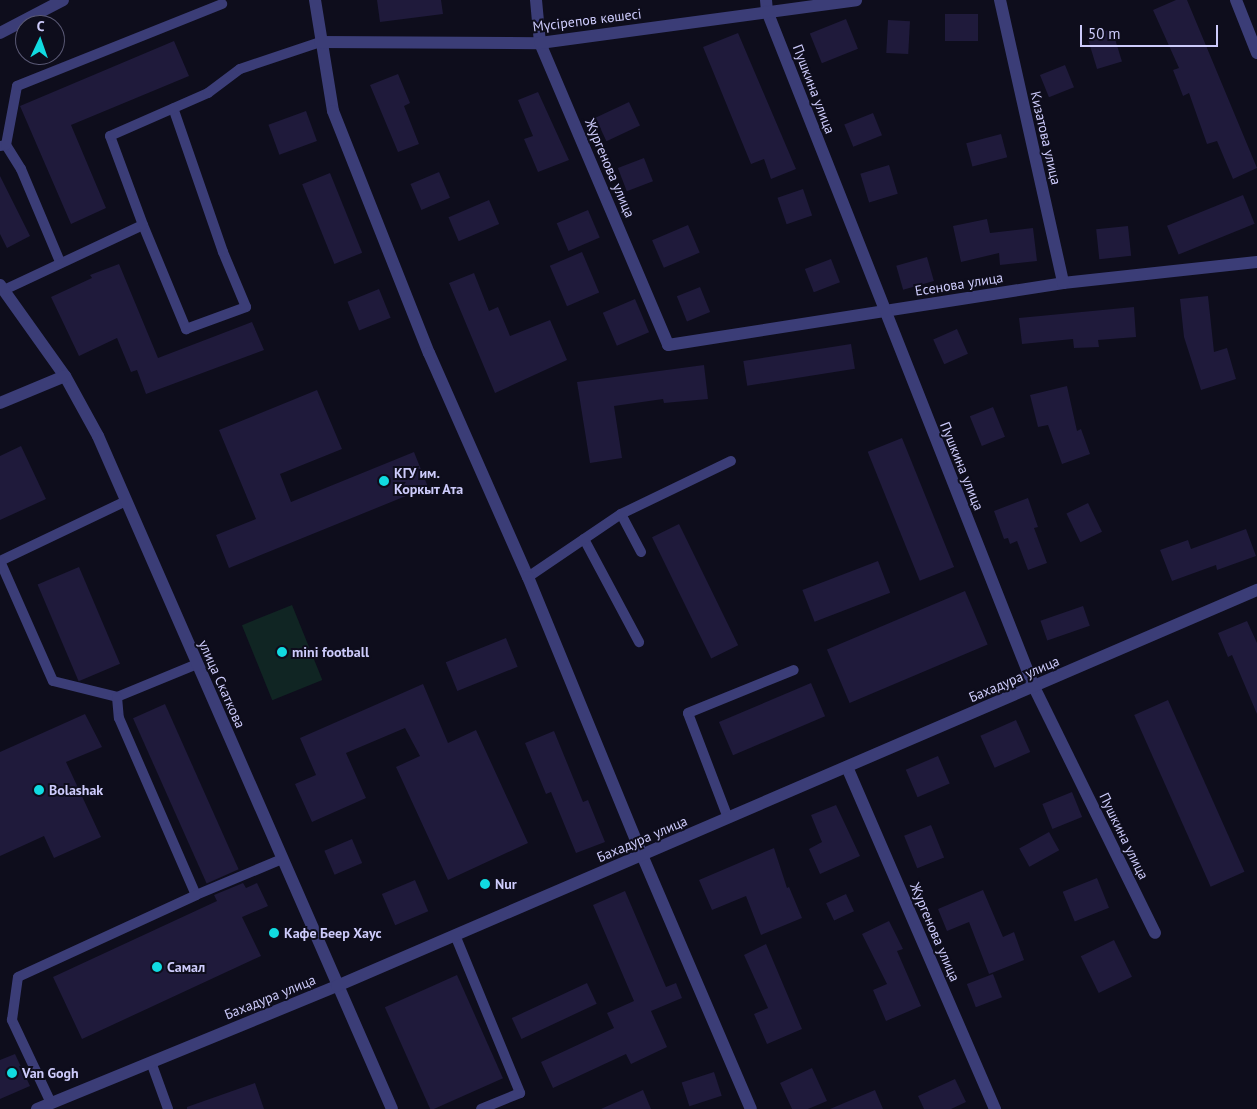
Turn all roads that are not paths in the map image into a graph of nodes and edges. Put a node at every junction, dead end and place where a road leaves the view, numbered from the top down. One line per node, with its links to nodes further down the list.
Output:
1 (64, 0): 9 (street)
2 (315, 0): 10 (street)
3 (536, 0): 11 (street, Жургенова улица)
4 (856, 0): 8 (street, Мүсірепов көшесі)
5 (1000, 0): 18 (street, Кизатова улица)
6 (1236, 0): 12 (street)
7 (222, 4): 14 (lane)
8 (766, 6): 11 (street, Мүсірепов көшесі); 20 (street, Пушкина улица)
9 (0, 33)
10 (320, 42): 11 (street, Мүсірепов көшесі); 13 (lane); 29 (street)
11 (540, 43): 21 (street, Жургенова улица)
12 (1257, 53)
13 (173, 108): 15 (lane); 15 (lane)
14 (3, 145): 16 (lane)
15 (143, 225): 16 (lane)
16 (60, 262): 19 (lane)
17 (1257, 262): 18 (street, Есенова улица)
18 (1063, 283): 20 (street, Есенова улица)
19 (2, 288): 22 (street, улица Скаткова)
20 (885, 311): 21 (street, Есенова улица); 34 (street, Пушкина улица)
21 (668, 345)
22 (65, 376): 23 (street); 25 (street, улица Скаткова)
23 (0, 403)
24 (731, 461): 26 (lane)
25 (126, 501): 32 (street, улица Скаткова); 35 (lane)
26 (621, 514): 27 (lane); 28 (lane)
27 (584, 539): 29 (lane); 31 (lane)
28 (641, 552)
29 (528, 577): 38 (street)
30 (1257, 590): 34 (street, Бахадура улица)
31 (639, 642)
32 (197, 664): 35 (lane); 39 (street, улица Скаткова)
33 (794, 670): 37 (lane)
34 (1034, 687): 36 (street, Бахадура улица); 41 (street, Пушкина улица)
35 (117, 697): 40 (lane)
36 (847, 767): 37 (street, Бахадура улица); 51 (street, Жургенова улица)
37 (728, 818): 38 (street, Бахадура улица)
38 (642, 855): 42 (street, Бахадура улица); 50 (street)
39 (282, 858): 40 (lane); 43 (street, улица Скаткова)
40 (196, 895): 45 (lane)
41 (1155, 933)
42 (455, 935): 43 (street, Бахадура улица); 49 (lane)
43 (337, 986): 44 (street, Бахадура улица); 48 (street, улица Скаткова)
44 (151, 1062): 45 (street, Бахадура улица); 47 (lane)
45 (51, 1103): 46 (street, Бахадура улица)
46 (37, 1109)
47 (168, 1109)
48 (392, 1109)
49 (481, 1109)
50 (751, 1109)
51 (995, 1109)

